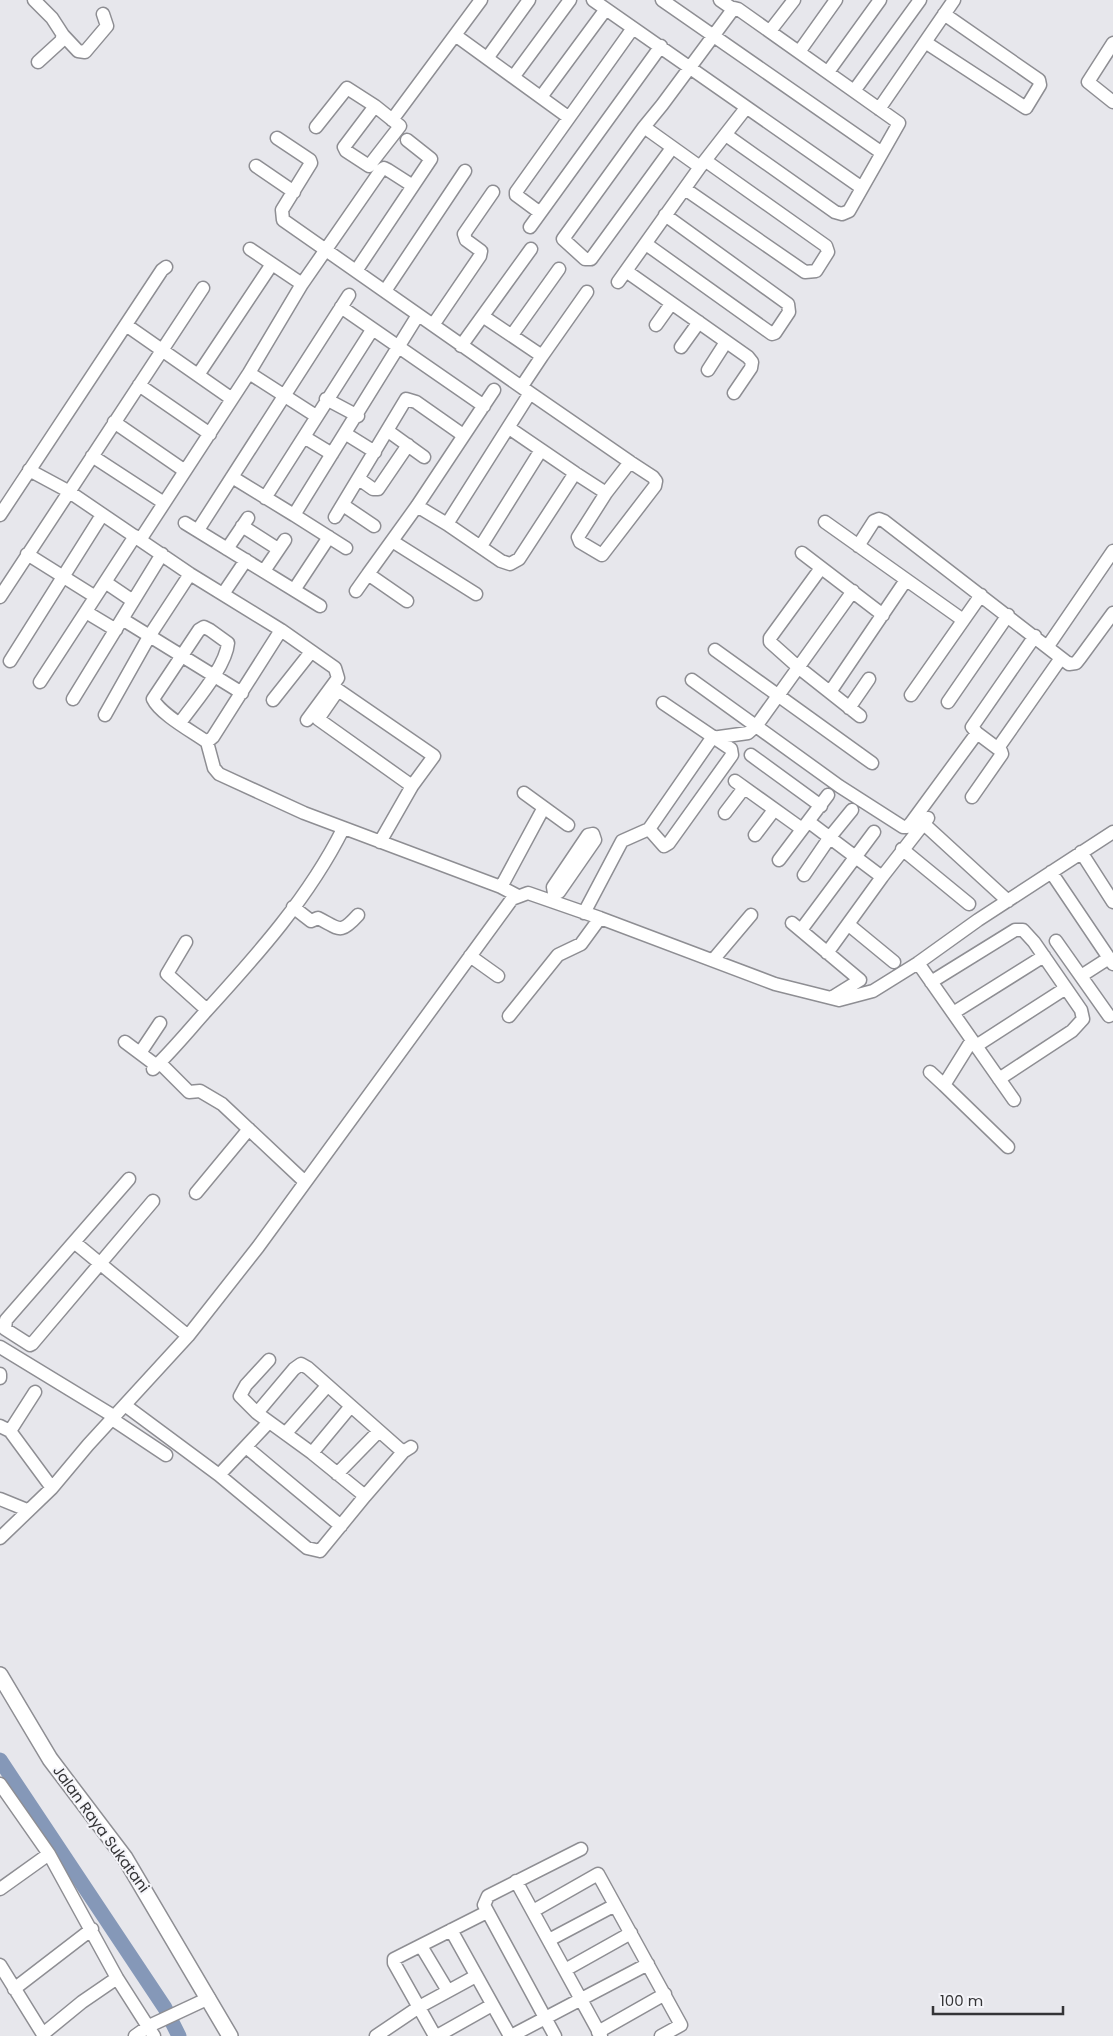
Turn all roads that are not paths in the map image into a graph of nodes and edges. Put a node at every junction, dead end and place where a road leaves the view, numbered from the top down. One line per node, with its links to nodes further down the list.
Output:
1 (34, 0): 19 (street)
2 (481, 0): 20 (street)
3 (528, 0): 26 (street)
4 (570, 0): 30 (street)
5 (593, 0): 13 (street)
6 (662, 0): 21 (street)
7 (720, 0): 14 (street)
8 (794, 0): 18 (street)
9 (836, 0): 25 (street)
10 (880, 0): 29 (street)
11 (920, 0): 31 (street)
12 (954, 0): 16 (street)
13 (606, 9): 17 (street); 32 (street)
14 (733, 9): 18 (street); 21 (street)
15 (103, 14): 19 (street)
16 (944, 14): 22 (street); 22 (street)
17 (633, 28): 24 (street); 37 (street)
18 (770, 31): 25 (street)
19 (63, 35): 27 (street)
20 (455, 35): 26 (street); 38 (street)
21 (715, 36): 28 (street); 45 (street)
22 (925, 42): 36 (street)
23 (1113, 43): 33 (street)
24 (661, 46): 28 (street); 54 (street)
25 (799, 52): 29 (street)
26 (488, 57): 30 (street)
27 (38, 62)
28 (691, 66): 35 (street); 40 (street)
29 (828, 72): 31 (street)
30 (514, 76): 32 (street)
31 (854, 91): 36 (street)
32 (541, 97): 37 (street)
33 (1113, 102)
34 (375, 106): 38 (street); 38 (street); 39 (street)
35 (746, 108): 41 (street); 50 (street)
36 (880, 109): 45 (street)
37 (568, 117): 54 (street)
38 (392, 120)
39 (316, 127)
40 (644, 127): 44 (street); 44 (street)
41 (726, 135): 46 (street); 50 (street)
42 (277, 138): 52 (street)
43 (407, 140): 49 (street)
44 (672, 148): 46 (street)
45 (882, 153): 50 (street)
46 (703, 164): 51 (street); 51 (street)
47 (256, 166): 52 (street)
48 (465, 171): 69 (street)
49 (414, 186): 60 (street); 64 (street)
50 (862, 188)
51 (685, 190): 55 (street)
52 (294, 192): 60 (street)
53 (493, 192): 79 (street)
54 (539, 212): 56 (street)
55 (665, 215): 57 (street); 57 (street)
56 (530, 227)
57 (646, 244): 65 (street)
58 (250, 249): 61 (street)
59 (531, 249): 75 (street)
60 (326, 250): 64 (street); 67 (street)
61 (272, 264): 67 (street); 90 (street)
62 (166, 267): 78 (street)
63 (559, 269): 81 (street)
64 (356, 271): 69 (street)
65 (626, 271): 66 (street); 72 (street)
66 (618, 282)
67 (302, 284): 89 (street)
68 (203, 288): 85 (street)
69 (384, 291): 74 (street)
70 (587, 292): 87 (street)
71 (349, 295): 73 (street)
72 (671, 304): 76 (street); 77 (street)
73 (341, 308): 80 (street); 95 (street)
74 (418, 315): 79 (street); 86 (street)
75 (484, 317): 81 (street); 83 (street)
76 (698, 322): 82 (street); 84 (street)
77 (656, 324)
78 (126, 325): 85 (street); 115 (street)
79 (432, 325): 83 (street)
80 (372, 330): 86 (street); 97 (street)
81 (512, 335): 87 (street)
82 (726, 342): 88 (street); 94 (street)
83 (461, 346): 92 (street)
84 (680, 347)
85 (163, 350): 90 (street); 91 (street)
86 (399, 350): 98 (street); 100 (street)
87 (542, 356): 92 (street)
88 (708, 370)
89 (249, 373): 95 (street); 96 (street)
90 (198, 375): 96 (street)
91 (140, 385): 101 (street); 104 (street)
92 (526, 389): 102 (street); 114 (street)
93 (494, 390): 98 (street)
94 (734, 393)
95 (284, 396): 99 (street); 118 (street)
96 (232, 399): 104 (street)
97 (326, 399): 99 (street); 100 (street)
98 (484, 406): 106 (street)
99 (316, 416): 107 (street)
100 (358, 416): 105 (street)
101 (114, 422): 112 (street); 116 (street)
102 (509, 428): 109 (street); 132 (street)
103 (388, 430): 106 (street); 108 (street); 110 (street)
104 (210, 434): 116 (street)
105 (346, 434): 110 (street); 111 (street)
106 (463, 435): 125 (street)
107 (304, 437): 111 (street); 122 (street)
108 (408, 445): 113 (street); 119 (street)
109 (541, 450): 117 (street); 138 (street)
110 (375, 452): 119 (street)
111 (332, 454): 128 (street)
112 (92, 456): 120 (street); 123 (street)
113 (424, 457)
114 (630, 462): 121 (street); 121 (street)
115 (28, 470): 120 (street); 126 (street)
116 (185, 471): 123 (street)
117 (574, 473): 121 (street); 138 (street)
118 (232, 477): 122 (street); 134 (street)
119 (359, 479): 124 (street)
120 (68, 491): 127 (street); 143 (street)
121 (606, 493)
122 (265, 498): 128 (street)
123 (164, 504): 136 (street)
124 (343, 505): 129 (street); 133 (street)
125 (417, 506): 132 (street); 137 (street)
126 (0, 515)
127 (102, 515): 136 (street); 151 (street)
128 (294, 515): 135 (street)
129 (335, 517)
130 (826, 522): 139 (street)
131 (185, 523): 134 (street)
132 (447, 524): 138 (street)
133 (374, 526)
134 (198, 530): 141 (street)
135 (329, 537): 140 (street); 154 (street)
136 (138, 538): 144 (street); 153 (street)
137 (392, 541): 150 (street); 158 (street)
138 (481, 546)
139 (858, 546): 152 (street); 159 (street)
140 (346, 548)
141 (227, 549): 146 (street); 148 (street)
142 (1113, 551): 174 (street)
143 (27, 554): 151 (street); 161 (street)
144 (162, 554): 149 (street); 162 (street)
145 (802, 554): 147 (street)
146 (246, 560): 148 (street); 157 (street)
147 (821, 568): 156 (street); 180 (street)
148 (264, 571): 154 (street)
149 (190, 574): 157 (street); 172 (street)
150 (368, 574): 155 (street); 163 (street)
151 (64, 577): 160 (street); 179 (street)
152 (906, 580): 167 (street); 169 (street)
153 (105, 582): 160 (street); 162 (street)
154 (294, 590): 164 (street)
155 (356, 591)
156 (852, 591): 167 (street); 180 (street)
157 (223, 594): 171 (street)
158 (476, 594)
159 (981, 595): 168 (street); 169 (street)
160 (94, 596): 165 (street)
161 (0, 597)
162 (133, 601): 170 (street)
163 (407, 601)
164 (320, 606)
165 (86, 612): 170 (street); 184 (street)
166 (1113, 613): 178 (street)
167 (883, 614): 185 (street)
168 (1008, 615): 173 (street); 191 (street)
169 (964, 620): 188 (street)
170 (119, 624): 172 (street); 189 (street)
171 (281, 630): 176 (street); 186 (street)
172 (150, 635): 177 (street); 194 (street)
173 (1035, 636): 174 (street); 199 (street)
174 (1048, 646): 178 (street)
175 (715, 650): 187 (street)
176 (311, 652): 190 (street); 196 (street)
177 (182, 654): 181 (street); 181 (street); 197 (street)
178 (1061, 658): 202 (street)
179 (10, 661)
180 (798, 668): 185 (street); 187 (street)
181 (214, 674): 186 (street); 197 (street)
182 (868, 679): 193 (street)
183 (692, 680): 198 (street)
184 (40, 682)
185 (830, 692): 193 (street)
186 (242, 693): 201 (street)
187 (779, 694): 198 (street); 204 (street)
188 (911, 695)
189 (73, 699)
190 (273, 700)
191 (948, 702)
192 (663, 703): 200 (street)
193 (850, 708): 195 (street)
194 (105, 715)
195 (860, 716)
196 (308, 720)
197 (180, 723): 201 (street)
198 (757, 726): 199 (street); 200 (street)
199 (977, 734): 202 (street)
200 (712, 738): 215 (street); 215 (street)
201 (207, 742): 214 (street)
202 (998, 748): 207 (street)
203 (751, 755): 213 (street)
204 (872, 763)
205 (412, 786): 205 (street); 220 (street)
206 (524, 793): 208 (street)
207 (972, 797)
208 (543, 809): 212 (street); 228 (street)
209 (774, 810): 211 (street); 213 (street); 218 (street)
210 (852, 810): 219 (street)
211 (725, 813)
212 (568, 825)
213 (805, 826): 219 (street); 224 (street)
214 (343, 828): 220 (street); 233 (street)
215 (649, 829): 234 (street)
216 (874, 832): 223 (street)
217 (1113, 832): 222 (street)
218 (755, 835)
219 (830, 837): 223 (street); 226 (street)
220 (380, 842): 228 (street)
221 (902, 849): 227 (street); 230 (street); 232 (street)
222 (1081, 852): 225 (street); 231 (street)
223 (856, 856): 227 (street); 241 (street)
224 (779, 860)
225 (1051, 872): 230 (street); 245 (street)
226 (804, 875)
227 (882, 877): 238 (street)
228 (501, 887): 229 (street)
229 (518, 896): 234 (street); 242 (street)
230 (1008, 902): 247 (street)
231 (1113, 902)
232 (969, 904)
233 (293, 908): 235 (street); 253 (street)
234 (584, 913): 237 (street)
235 (358, 915)
236 (751, 916): 244 (street)
237 (600, 918): 244 (street); 255 (street)
238 (849, 925): 241 (street); 246 (street)
239 (1056, 941): 249 (street)
240 (186, 942): 253 (street)
241 (827, 952): 252 (street)
242 (470, 956): 248 (street); 269 (street)
243 (1044, 956): 250 (street); 251 (street); 254 (street)
244 (713, 960): 252 (street)
245 (1111, 961): 249 (street)
246 (894, 962)
247 (918, 963): 250 (street); 252 (street)
248 (498, 976)
249 (1081, 976): 256 (street)
250 (931, 982): 254 (street)
251 (1066, 988): 259 (street); 263 (street)
252 (830, 998)
253 (207, 1010): 261 (street)
254 (953, 1013): 259 (street)
255 (509, 1016)
256 (1109, 1016)
257 (160, 1023): 260 (street)
258 (125, 1042): 260 (street)
259 (974, 1044): 263 (street); 264 (street)
260 (140, 1053): 261 (street)
261 (156, 1066): 266 (street)
262 (930, 1072): 264 (street)
263 (999, 1079): 265 (street)
264 (944, 1085): 267 (street)
265 (1014, 1100)
266 (249, 1129): 269 (street); 270 (street)
267 (1008, 1147)
268 (129, 1179): 272 (street)
269 (305, 1182): 274 (street)
270 (196, 1193)
271 (153, 1201): 273 (street)
272 (74, 1242): 273 (street); 273 (street)
273 (100, 1264): 274 (street)
274 (188, 1336): 279 (street)
275 (0, 1347): 282 (street)
276 (270, 1360): 281 (street)
277 (327, 1386): 280 (street); 281 (street); 286 (street)
278 (35, 1392): 284 (street)
279 (126, 1406): 282 (street); 291 (street)
280 (351, 1406): 285 (street); 288 (street)
281 (257, 1413): 283 (street)
282 (114, 1418): 289 (street); 292 (street)
283 (269, 1422): 286 (street); 287 (street)
284 (4, 1430): 292 (street)
285 (378, 1432): 290 (street); 293 (street)
286 (286, 1433): 288 (street)
287 (246, 1447): 291 (street); 296 (street)
288 (312, 1453): 290 (street)
289 (166, 1455)
290 (337, 1474): 293 (street)
291 (219, 1475): 296 (street)
292 (52, 1488): 295 (street)
293 (364, 1496): 296 (street)
294 (0, 1498): 295 (street)
295 (27, 1510): 297 (street)
296 (342, 1526)
297 (0, 1538)
298 (0, 1675): 320 (main road, Jalan Raya Sukatani)
299 (0, 1784): 301 (street)
300 (581, 1849): 302 (street)
301 (49, 1854): 303 (street); 307 (street)
302 (516, 1881): 305 (street); 306 (street)
303 (0, 1889)
304 (615, 1904): 305 (street); 309 (street); 310 (street)
305 (533, 1911): 310 (street)
306 (487, 1912): 308 (street); 324 (street)
307 (92, 1929): 316 (street); 317 (street)
308 (451, 1930): 311 (street); 315 (street)
309 (631, 1933): 312 (street); 314 (street)
310 (548, 1940): 314 (street)
311 (421, 1946): 318 (street); 323 (street)
312 (648, 1964): 319 (street); 321 (street)
313 (0, 1965): 317 (street)
314 (565, 1970): 321 (street)
315 (476, 1976): 318 (street); 322 (street)
316 (118, 1978): 325 (street); 328 (street)
317 (14, 1989): 328 (street)
318 (448, 1991): 323 (street)
319 (664, 1994): 327 (street); 335 (street)
320 (209, 1998): 325 (street); 330 (main road, Jalan Raya Sukatani)
321 (581, 1999): 324 (street); 327 (street)
322 (492, 2004): 332 (street); 333 (street)
323 (419, 2007): 326 (street); 332 (street)
324 (546, 2018): 333 (street); 334 (street)
325 (154, 2028): 329 (street)
326 (389, 2033): 331 (street)
327 (600, 2034)
328 (44, 2035)
329 (135, 2036)
330 (229, 2036)
331 (376, 2036)
332 (436, 2036)
333 (511, 2036)
334 (555, 2036)
335 (661, 2036)

